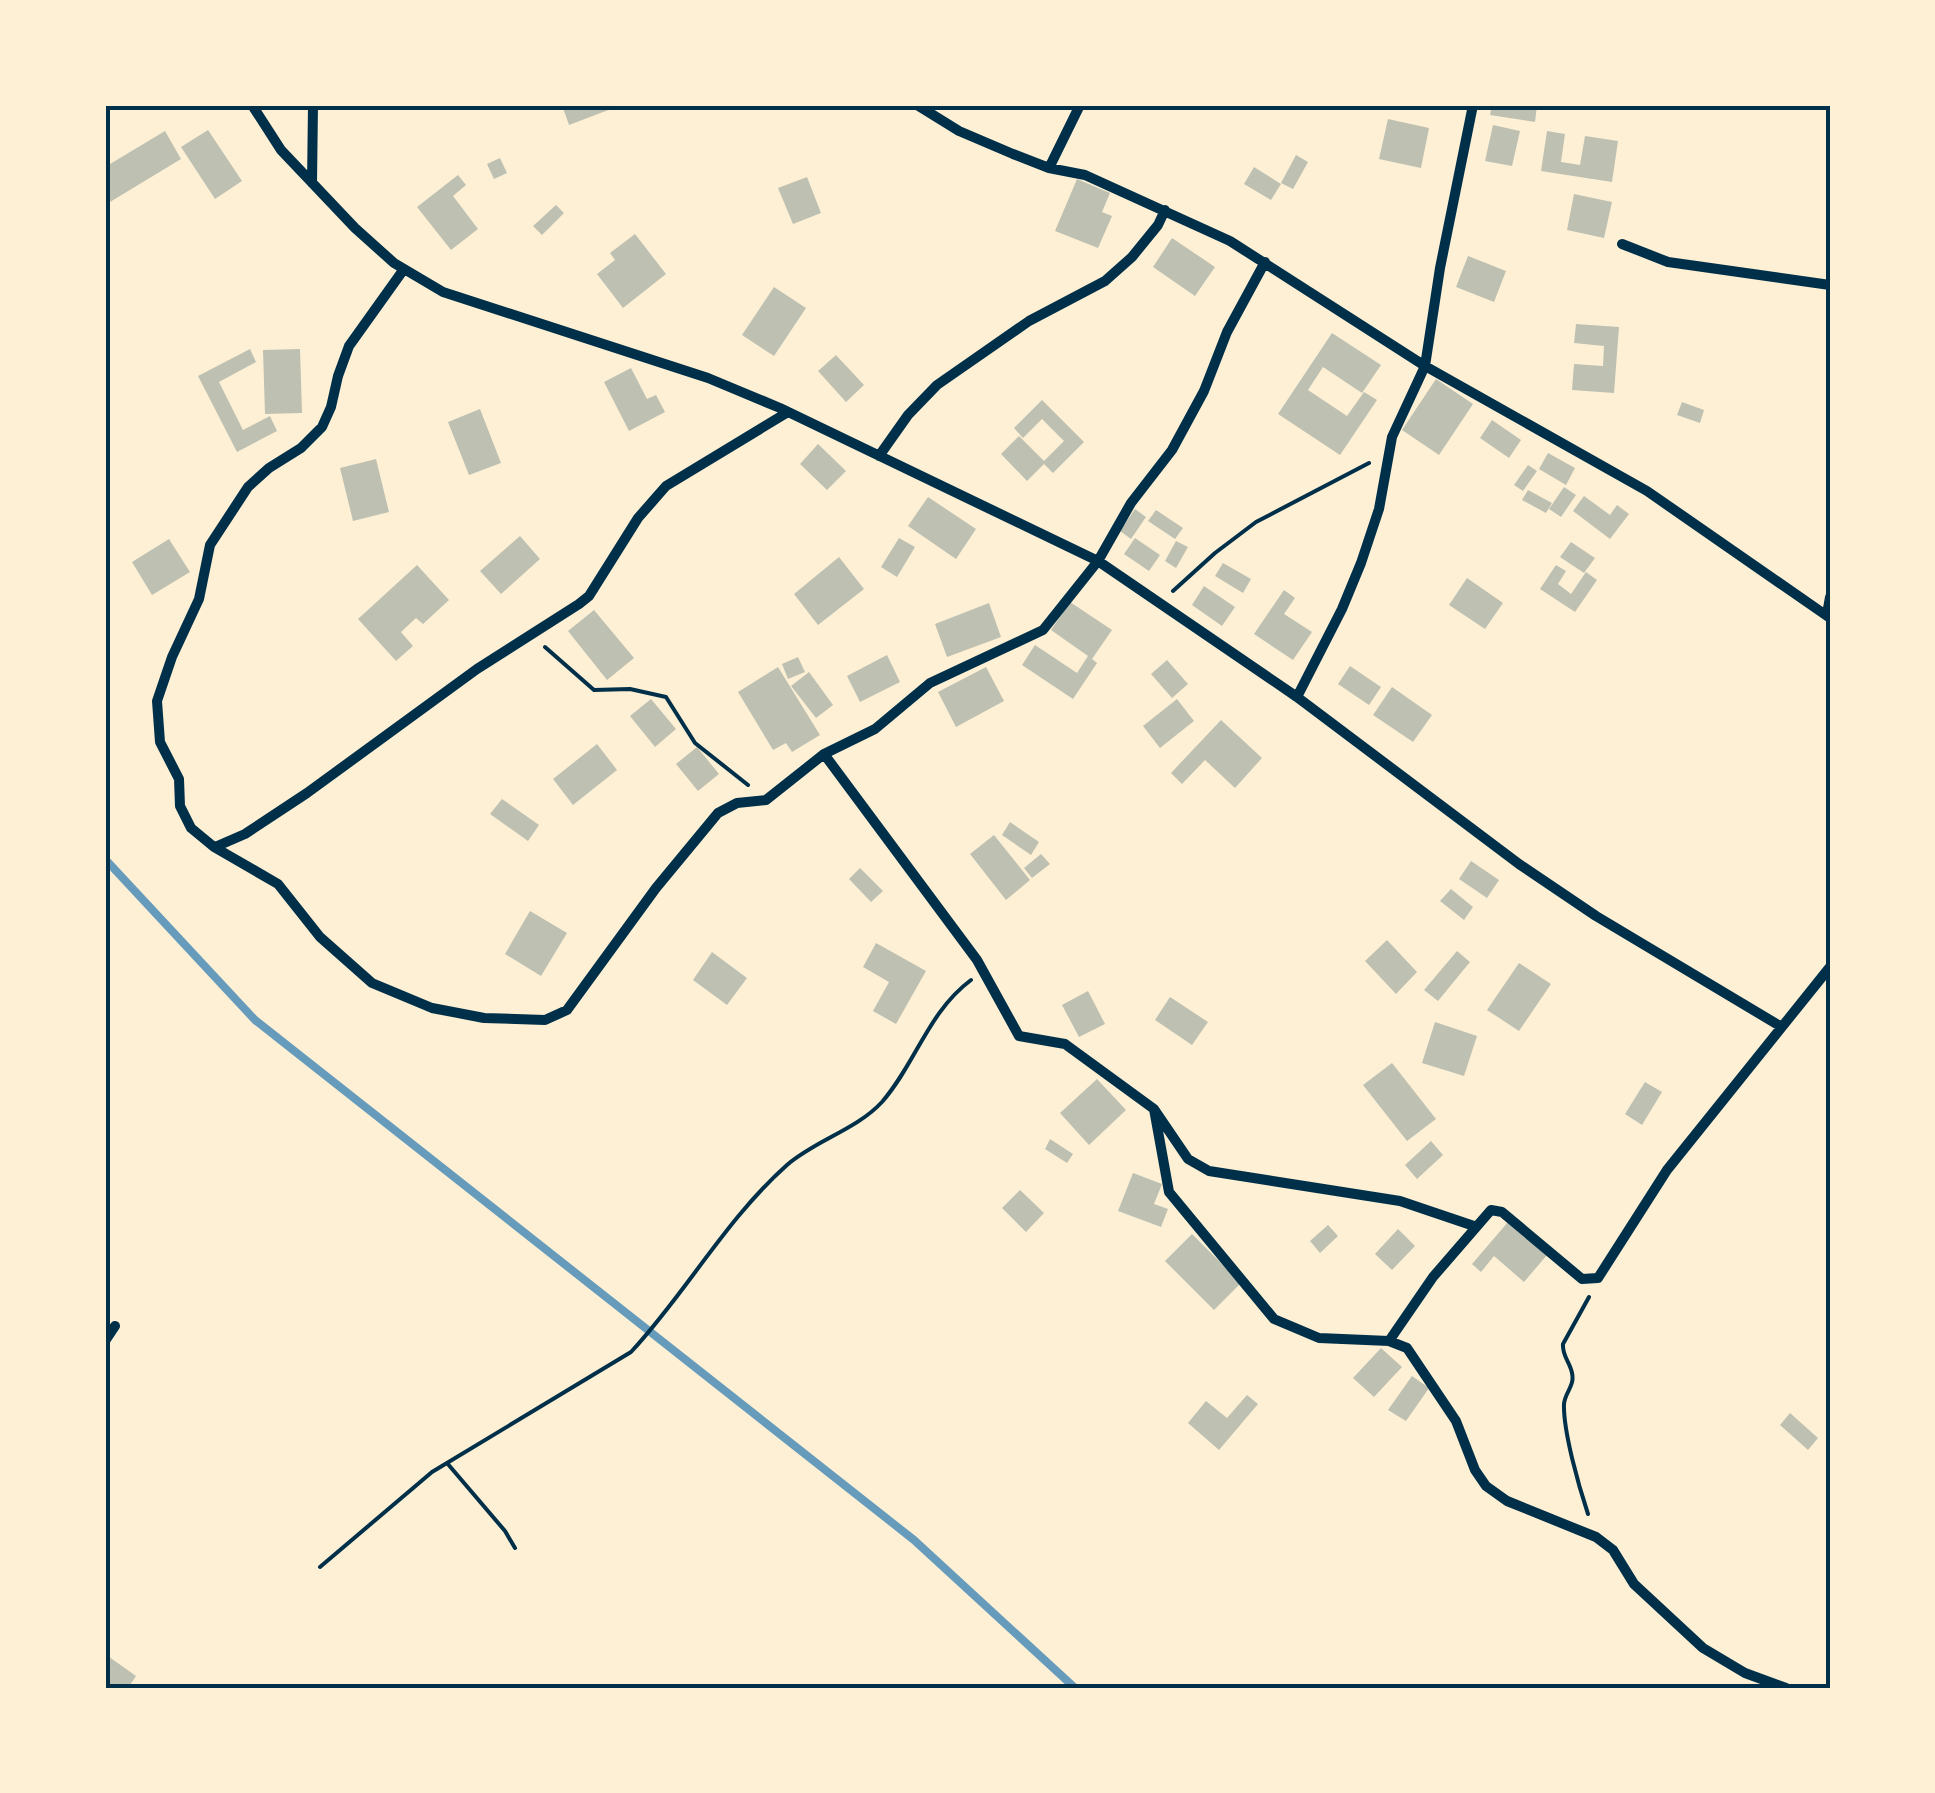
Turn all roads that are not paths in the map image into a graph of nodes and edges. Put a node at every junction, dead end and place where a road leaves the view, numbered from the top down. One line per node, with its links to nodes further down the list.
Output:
1 (252, 105): 7 (street)
2 (313, 105): 7 (street)
3 (917, 105): 6 (street)
4 (1080, 105): 6 (street)
5 (1473, 105): 13 (street)
6 (1050, 168): 8 (street)
7 (312, 183): 11 (street)
8 (1165, 210): 10 (street); 15 (street)
9 (1622, 244): 12 (street)
10 (1265, 262): 13 (street); 16 (street)
11 (404, 269): 14 (street); 21 (street)
12 (1830, 285)
13 (1424, 366): 18 (street); 19 (street)
14 (788, 412): 15 (street); 21 (street)
15 (880, 456): 16 (street)
16 (1098, 560): 19 (street); 20 (street)
17 (1830, 596): 18 (street)
18 (1828, 616)
19 (1297, 698): 23 (street)
20 (824, 754): 21 (street); 24 (street)
21 (214, 848)
22 (1830, 967): 23 (street)
23 (1780, 1026): 25 (street)
24 (1154, 1108): 25 (street); 28 (street)
25 (1474, 1226): 28 (street)
26 (115, 1326): 27 (street)
27 (105, 1341)
28 (1389, 1342): 29 (street)
29 (1786, 1688)

